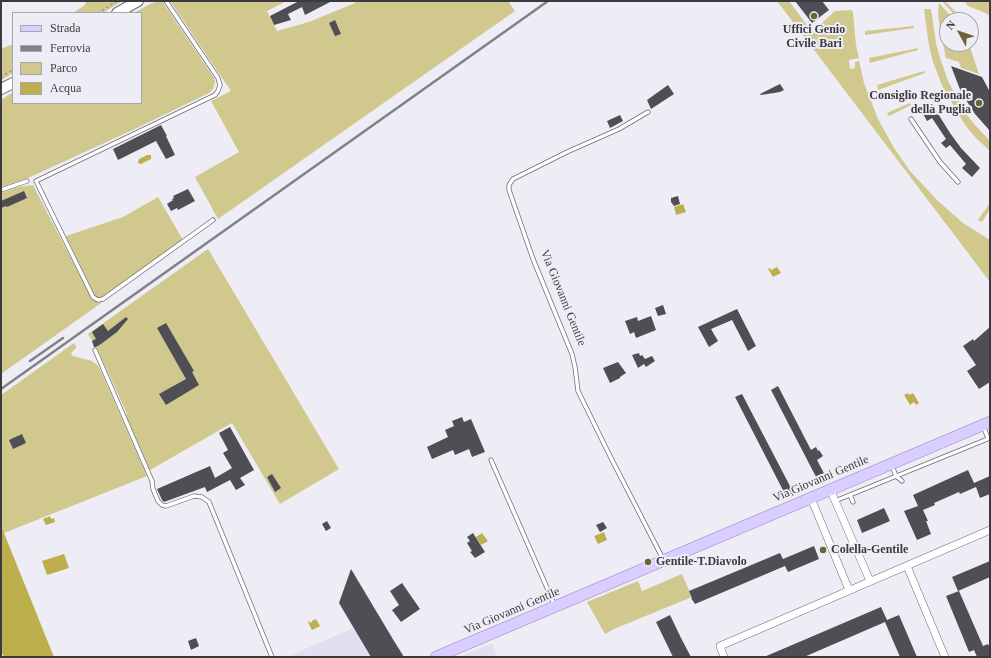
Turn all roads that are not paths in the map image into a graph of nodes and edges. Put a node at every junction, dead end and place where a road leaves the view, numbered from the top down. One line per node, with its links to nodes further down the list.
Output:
1 (138, 1): 3 (main road)
2 (166, 1): 11 (lane)
3 (119, 12)
4 (12, 84): 5 (main road)
5 (1, 89)
6 (648, 112): 27 (lane, Via Giovanni Gentile)
7 (911, 119): 9 (lane)
8 (27, 181): 10 (lane)
9 (958, 182)
10 (1, 190)
11 (213, 220)
12 (95, 350): 33 (lane)
13 (986, 423): 14 (lane); 18 (main road, Via Giovanni Gentile)
14 (989, 438): 15 (lane)
15 (965, 448): 16 (lane); 19 (lane)
16 (967, 453)
17 (491, 460): 31 (lane)
18 (891, 464): 19 (lane); 21 (main road, Via Giovanni Gentile)
19 (896, 476): 20 (lane); 22 (lane)
20 (902, 481)
21 (830, 489): 23 (main road, Via Giovanni Gentile); 24 (street)
22 (850, 495): 24 (lane); 25 (lane)
23 (811, 498): 27 (main road, Via Giovanni Gentile); 30 (street)
24 (835, 501): 29 (street)
25 (853, 502)
26 (990, 530): 28 (street)
27 (663, 560): 31 (main road, Via Giovanni Gentile)
28 (907, 566): 29 (street); 35 (street)
29 (870, 581): 30 (street)
30 (850, 590): 34 (street)
31 (555, 607): 32 (main road, Via Giovanni Gentile)
32 (439, 656)
33 (272, 657)
34 (724, 657)
35 (945, 657)

